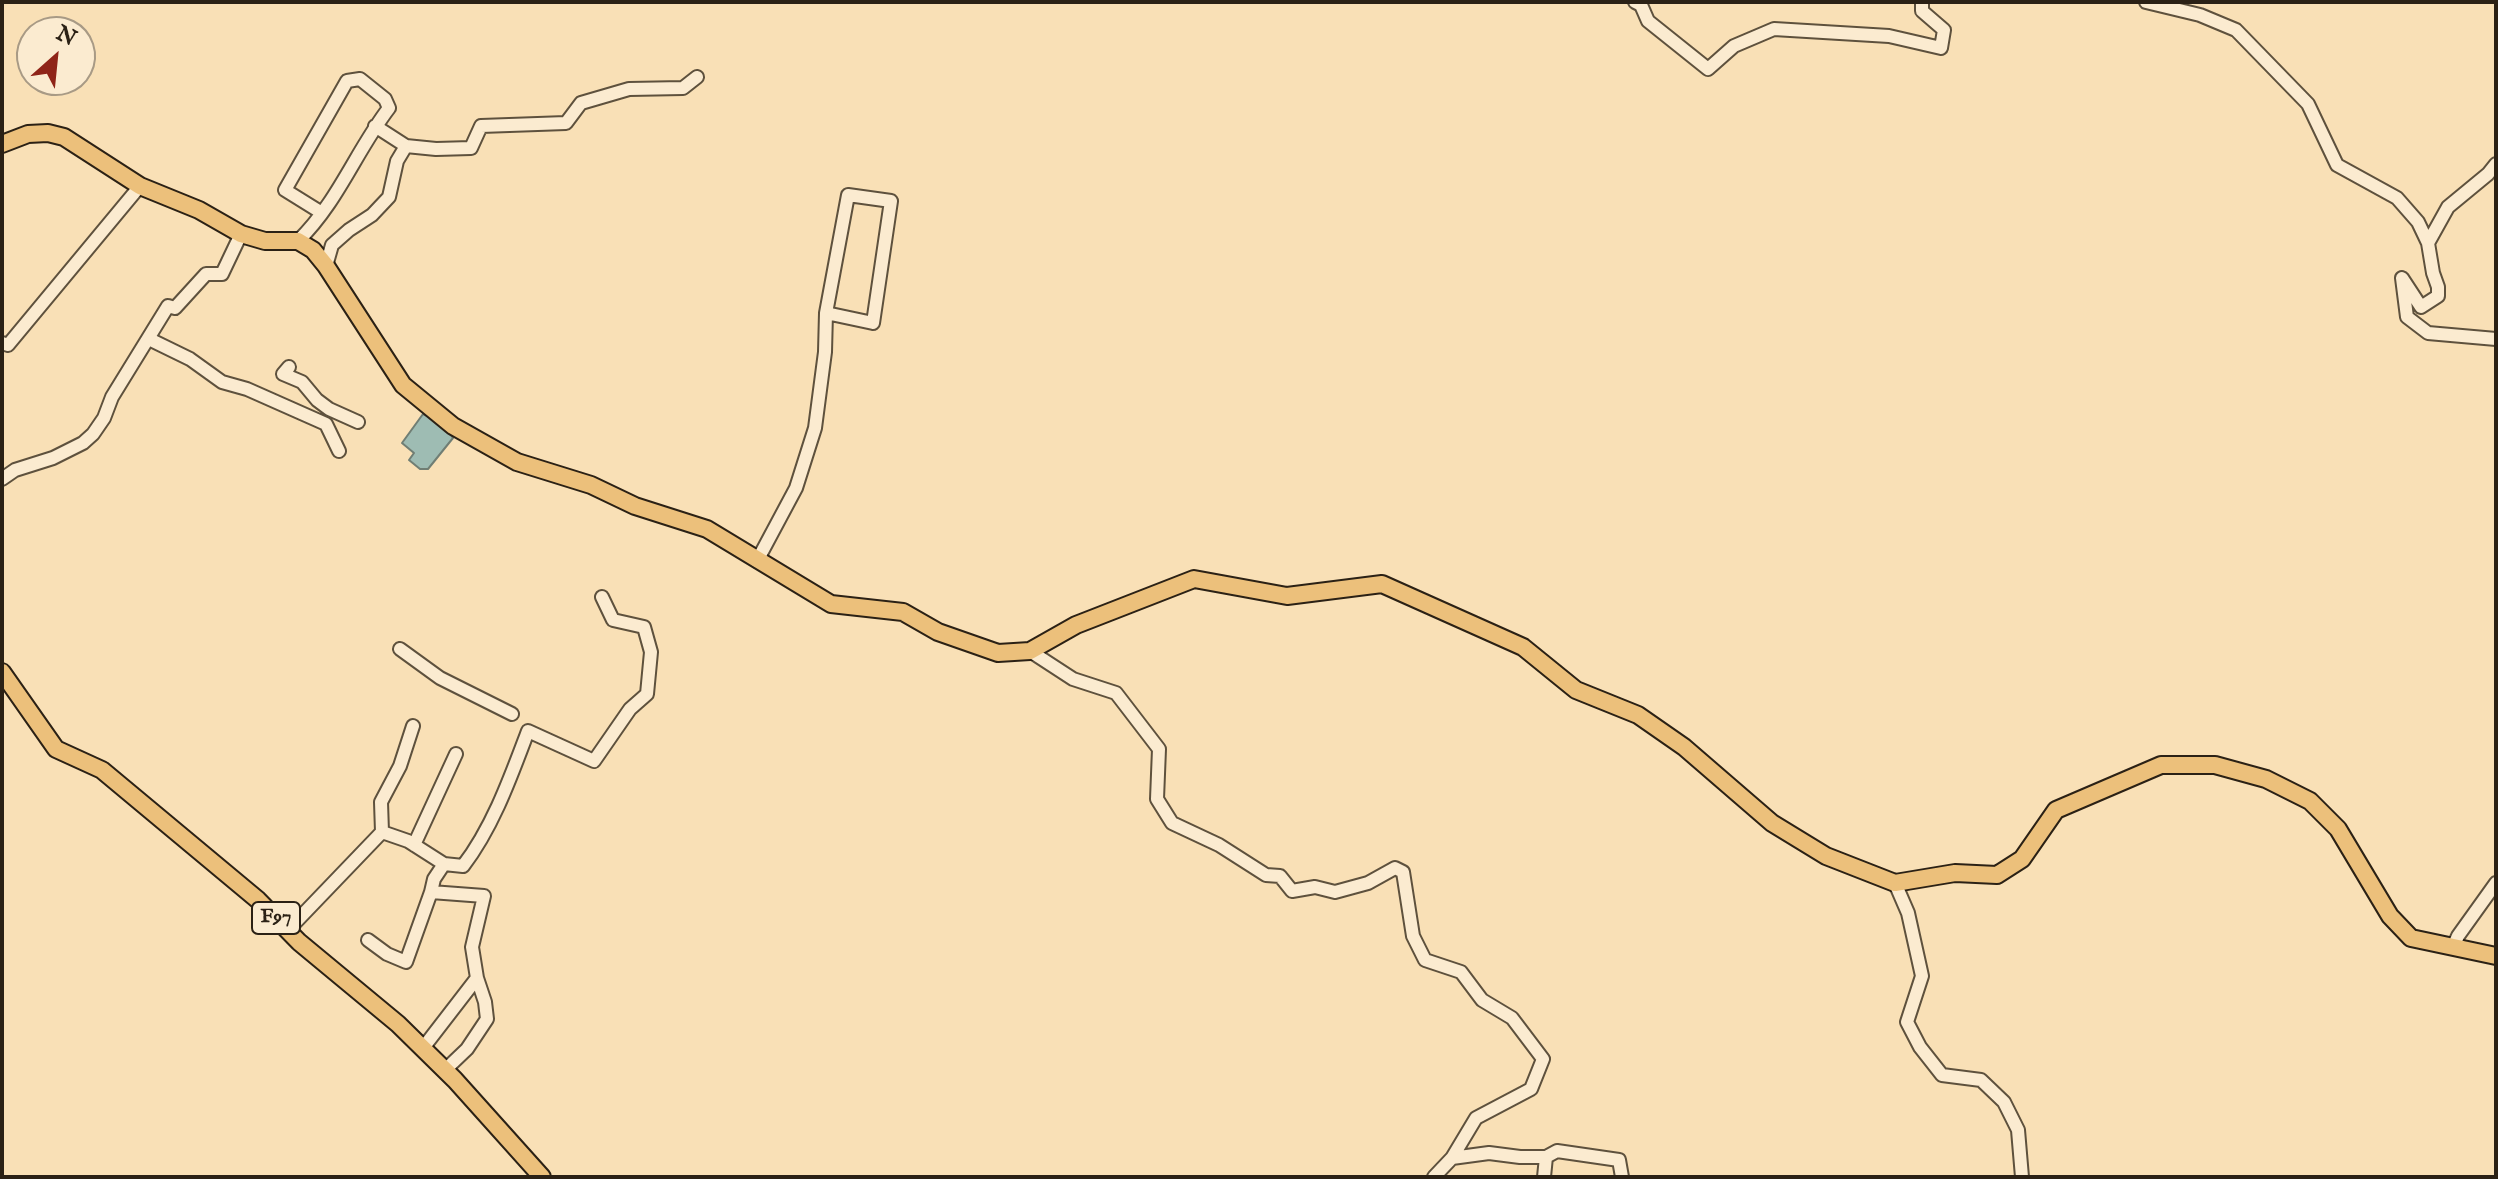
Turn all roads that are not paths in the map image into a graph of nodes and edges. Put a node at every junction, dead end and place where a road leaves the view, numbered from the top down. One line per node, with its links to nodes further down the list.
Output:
1 (1635, 2): 2 (street)
2 (1922, 2)
3 (2146, 2): 13 (street)
4 (697, 77): 7 (street)
5 (375, 126): 7 (street); 10 (street); 10 (street)
6 (2, 144): 9 (main road)
7 (406, 146): 14 (street)
8 (2496, 164): 13 (street)
9 (140, 186): 11 (main road); 18 (street)
10 (322, 213): 12 (street)
11 (241, 234): 12 (main road); 16 (street)
12 (298, 241): 14 (main road)
13 (2428, 243): 17 (street)
14 (326, 266): 23 (main road)
15 (826, 313): 15 (street); 23 (street)
16 (149, 339): 19 (street); 22 (street)
17 (2496, 339)
18 (2, 343)
19 (270, 399): 20 (street); 21 (street)
20 (358, 422)
21 (339, 451)
22 (2, 479)
23 (757, 561): 26 (main road)
24 (602, 597): 33 (street)
25 (400, 649): 28 (street)
26 (1030, 651): 34 (main road); 45 (street)
27 (2, 672): 37 (main road, F97)
28 (512, 714)
29 (413, 726): 31 (street)
30 (456, 754): 32 (street)
31 (382, 832): 32 (street); 37 (street)
32 (414, 845): 33 (street)
33 (444, 864): 36 (street)
34 (1895, 883): 39 (main road); 50 (street)
35 (2496, 883): 39 (street)
36 (431, 892): 38 (street); 41 (street)
37 (288, 930): 42 (main road, F97)
38 (368, 940)
39 (2453, 947): 40 (main road)
40 (2496, 956)
41 (477, 978): 42 (street); 43 (street)
42 (423, 1048): 43 (main road, F97)
43 (445, 1070): 46 (main road, F97)
44 (1546, 1157): 45 (street); 48 (street); 49 (street)
45 (1452, 1158): 47 (street)
46 (542, 1177)
47 (1434, 1177)
48 (1544, 1177)
49 (1622, 1177)
50 (2022, 1177)

